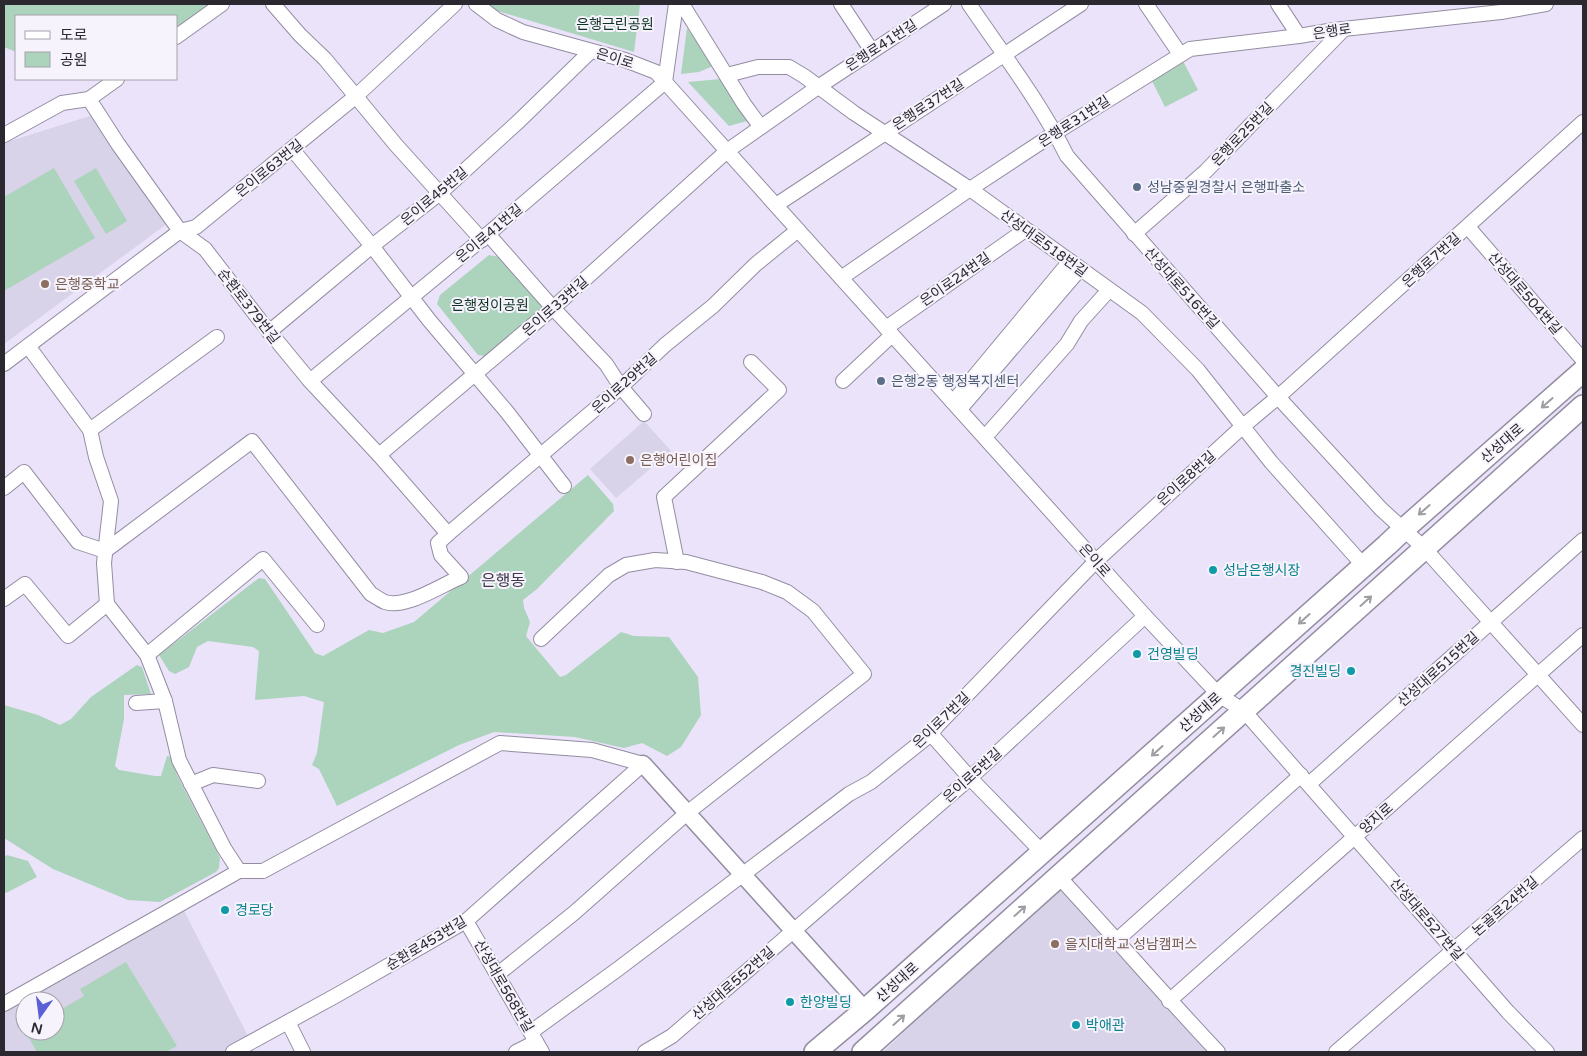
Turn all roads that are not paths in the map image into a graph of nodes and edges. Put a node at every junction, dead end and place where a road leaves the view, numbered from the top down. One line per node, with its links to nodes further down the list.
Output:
1 (222, 4): 18 (street)
2 (273, 4): 28 (street)
3 (455, 4): 28 (street, 은이로63번길)
4 (476, 4): 20 (street, 은이로)
5 (676, 4): 26 (street)
6 (682, 4): 24 (street)
7 (841, 4): 21 (street)
8 (944, 4): 21 (street, 은행로41번길)
9 (969, 4): 23 (street, 산성대로516번길)
10 (1081, 4): 23 (street, 은행로37번길)
11 (1146, 4): 22 (street)
12 (1278, 4): 19 (street)
13 (1486, 4): 16 (street)
14 (1546, 4): 16 (street, 은행로)
15 (1463, 10): 16 (street, 은행로); 17 (street, 은행로)
16 (1501, 12)
17 (1344, 29): 19 (street, 은행로); 44 (street, 은행로25번길)
18 (178, 36)
19 (1299, 36): 22 (street, 은행로)
20 (591, 51): 26 (street, 은이로); 38 (street, 은이로45번길)
21 (872, 51): 27 (street, 은행로41번길)
22 (1180, 54): 33 (street, 은행로31번길)
23 (1003, 55): 32 (street, 은행로37번길); 33 (street, 산성대로516번길)
24 (727, 75): 27 (street, 산성대로518번길); 31 (street)
25 (116, 80): 29 (street)
26 (665, 82): 36 (street, 은이로); 45 (street, 은이로41번길)
27 (818, 87): 31 (street); 32 (street, 산성대로518번길)
28 (355, 97): 35 (street, 은이로63번길); 38 (street)
29 (90, 99): 34 (street); 43 (street, 순환로379번길)
30 (1583, 122): 40 (street, 은행로7번길)
31 (760, 126): 36 (street)
32 (885, 132): 37 (street, 산성대로518번길); 39 (street, 은행로37번길)
33 (1055, 133): 37 (street, 은행로31번길); 44 (street, 산성대로516번길)
34 (4, 135)
35 (292, 149): 43 (street, 은이로63번길); 46 (street)
36 (728, 151): 39 (street, 은이로); 51 (street, 은이로33번길)
37 (970, 189): 42 (street, 산성대로518번길); 48 (street)
38 (440, 193): 45 (street); 46 (street, 은이로45번길)
39 (776, 205): 41 (street, 은이로)
40 (1468, 226): 56 (street, 산성대로504번길); 64 (street, 은행로7번길)
41 (798, 230): 48 (street, 은이로); 63 (street, 은이로29번길)
42 (1025, 230): 47 (street, 산성대로518번길); 52 (street, 은이로24번길)
43 (180, 231): 53 (street, 순환로379번길); 55 (street, 은이로63번길)
44 (1134, 234): 64 (street, 산성대로516번길)
45 (485, 237): 50 (street, 은이로41번길); 51 (street)
46 (372, 246): 50 (street); 53 (street, 은이로45번길)
47 (1075, 265): 49 (street, 산성대로518번길); 65 (street)
48 (841, 278): 52 (street, 은이로)
49 (1109, 290): 68 (street, 산성대로518번길); 70 (street)
50 (411, 296): 60 (street); 61 (street, 은이로41번길)
51 (553, 308): 60 (street, 은이로33번길); 63 (street)
52 (889, 331): 62 (street, 은이로24번길); 65 (street, 은이로)
53 (269, 332): 61 (street, 순환로379번길)
54 (218, 337): 69 (street)
55 (28, 346): 58 (street, 은이로63번길); 69 (street)
56 (1583, 360)
57 (751, 362): 81 (street)
58 (4, 364)
59 (1583, 371): 75 (main road, 산성대로, one-way to 75)
60 (475, 376): 71 (street, 은이로33번길); 72 (street)
61 (310, 381): 71 (street, 순환로379번길)
62 (843, 381)
63 (621, 387): 67 (street); 72 (street, 은이로29번길)
64 (1278, 398): 68 (street, 은이로8번길); 75 (street, 산성대로516번길)
65 (956, 406): 70 (street, 은이로)
66 (1583, 406): 78 (main road, 산성대로)
67 (644, 414)
68 (1242, 427): 80 (street, 은이로8번길); 82 (street, 산성대로518번길)
69 (90, 430): 79 (street)
70 (985, 437): 80 (street, 은이로)
71 (379, 455): 76 (street, 순환로379번길)
72 (540, 457): 73 (street); 76 (street, 은이로29번길)
73 (564, 486)
74 (4, 488): 79 (street)
75 (1404, 529): 78 (street, 산성대로516번길); 82 (main road, 산성대로)
76 (448, 534): 79 (street)
77 (1583, 540): 86 (street, 산성대로515번길)
78 (1424, 548): 86 (street, 산성대로515번길); 95 (main road, 산성대로, one-way to 78)
79 (105, 551): 84 (street)
80 (1096, 561): 85 (street, 은이로); 97 (street, 은이로7번길)
81 (677, 562): 89 (street); 103 (street)
82 (1364, 566): 92 (main road, 산성대로, one-way to 92)
83 (4, 599): 84 (street)
84 (107, 604): 90 (street)
85 (1145, 616): 92 (street, 은이로); 99 (street, 은이로5번길)
86 (1490, 623): 91 (street, 산성대로515번길); 100 (street, 산성대로515번길)
87 (317, 625): 90 (street)
88 (1583, 636): 91 (street, 양지로)
89 (541, 639)
90 (147, 655): 93 (street)
91 (1538, 675): 96 (street, 산성대로515번길); 104 (street, 양지로)
92 (1219, 695): 95 (street, 은이로); 106 (main road, 산성대로, one-way to 106)
93 (164, 701): 94 (street); 102 (street)
94 (136, 703)
95 (1244, 711): 100 (street, 산성대로527번길); 109 (main road, 산성대로, one-way to 95)
96 (1583, 725)
97 (931, 734): 99 (street); 108 (street, 은이로7번길)
98 (643, 764): 103 (street); 107 (street); 110 (street, 순환로453번길)
99 (970, 778): 106 (street); 111 (street, 은이로5번길)
100 (1305, 779): 104 (street, 산성대로527번길); 112 (street)
101 (258, 781): 102 (street)
102 (191, 784): 107 (street)
103 (687, 813): 108 (street); 114 (street)
104 (1355, 837): 113 (street, 산성대로527번길); 115 (street, 양지로)
105 (1583, 838): 113 (street, 논골로24번길)
106 (1042, 852): 117 (main road, 산성대로)
107 (239, 871): 116 (street)
108 (744, 875): 111 (street); 119 (street)
109 (1059, 877): 112 (street); 126 (main road, 산성대로, one-way to 109)
110 (466, 920): 114 (street, 산성대로568번길); 118 (street, 순환로453번길)
111 (794, 930): 117 (street); 124 (street, 산성대로552번길)
112 (1117, 940): 115 (street)
113 (1454, 950): 128 (street, 논골로24번길); 129 (street, 산성대로527번길)
114 (498, 974): 119 (street, 산성대로568번길)
115 (1170, 1001): 127 (street)
116 (4, 1004)
117 (865, 1010): 125 (main road, 산성대로)
118 (288, 1022): 120 (street, 순환로453번길); 122 (street)
119 (536, 1042): 123 (street)
120 (254, 1047): 121 (street, 순환로453번길)
121 (233, 1052)
122 (303, 1052)
123 (516, 1052)
124 (645, 1052)
125 (815, 1052)
126 (863, 1052)
127 (1218, 1052)
128 (1336, 1052)
129 (1547, 1052)

